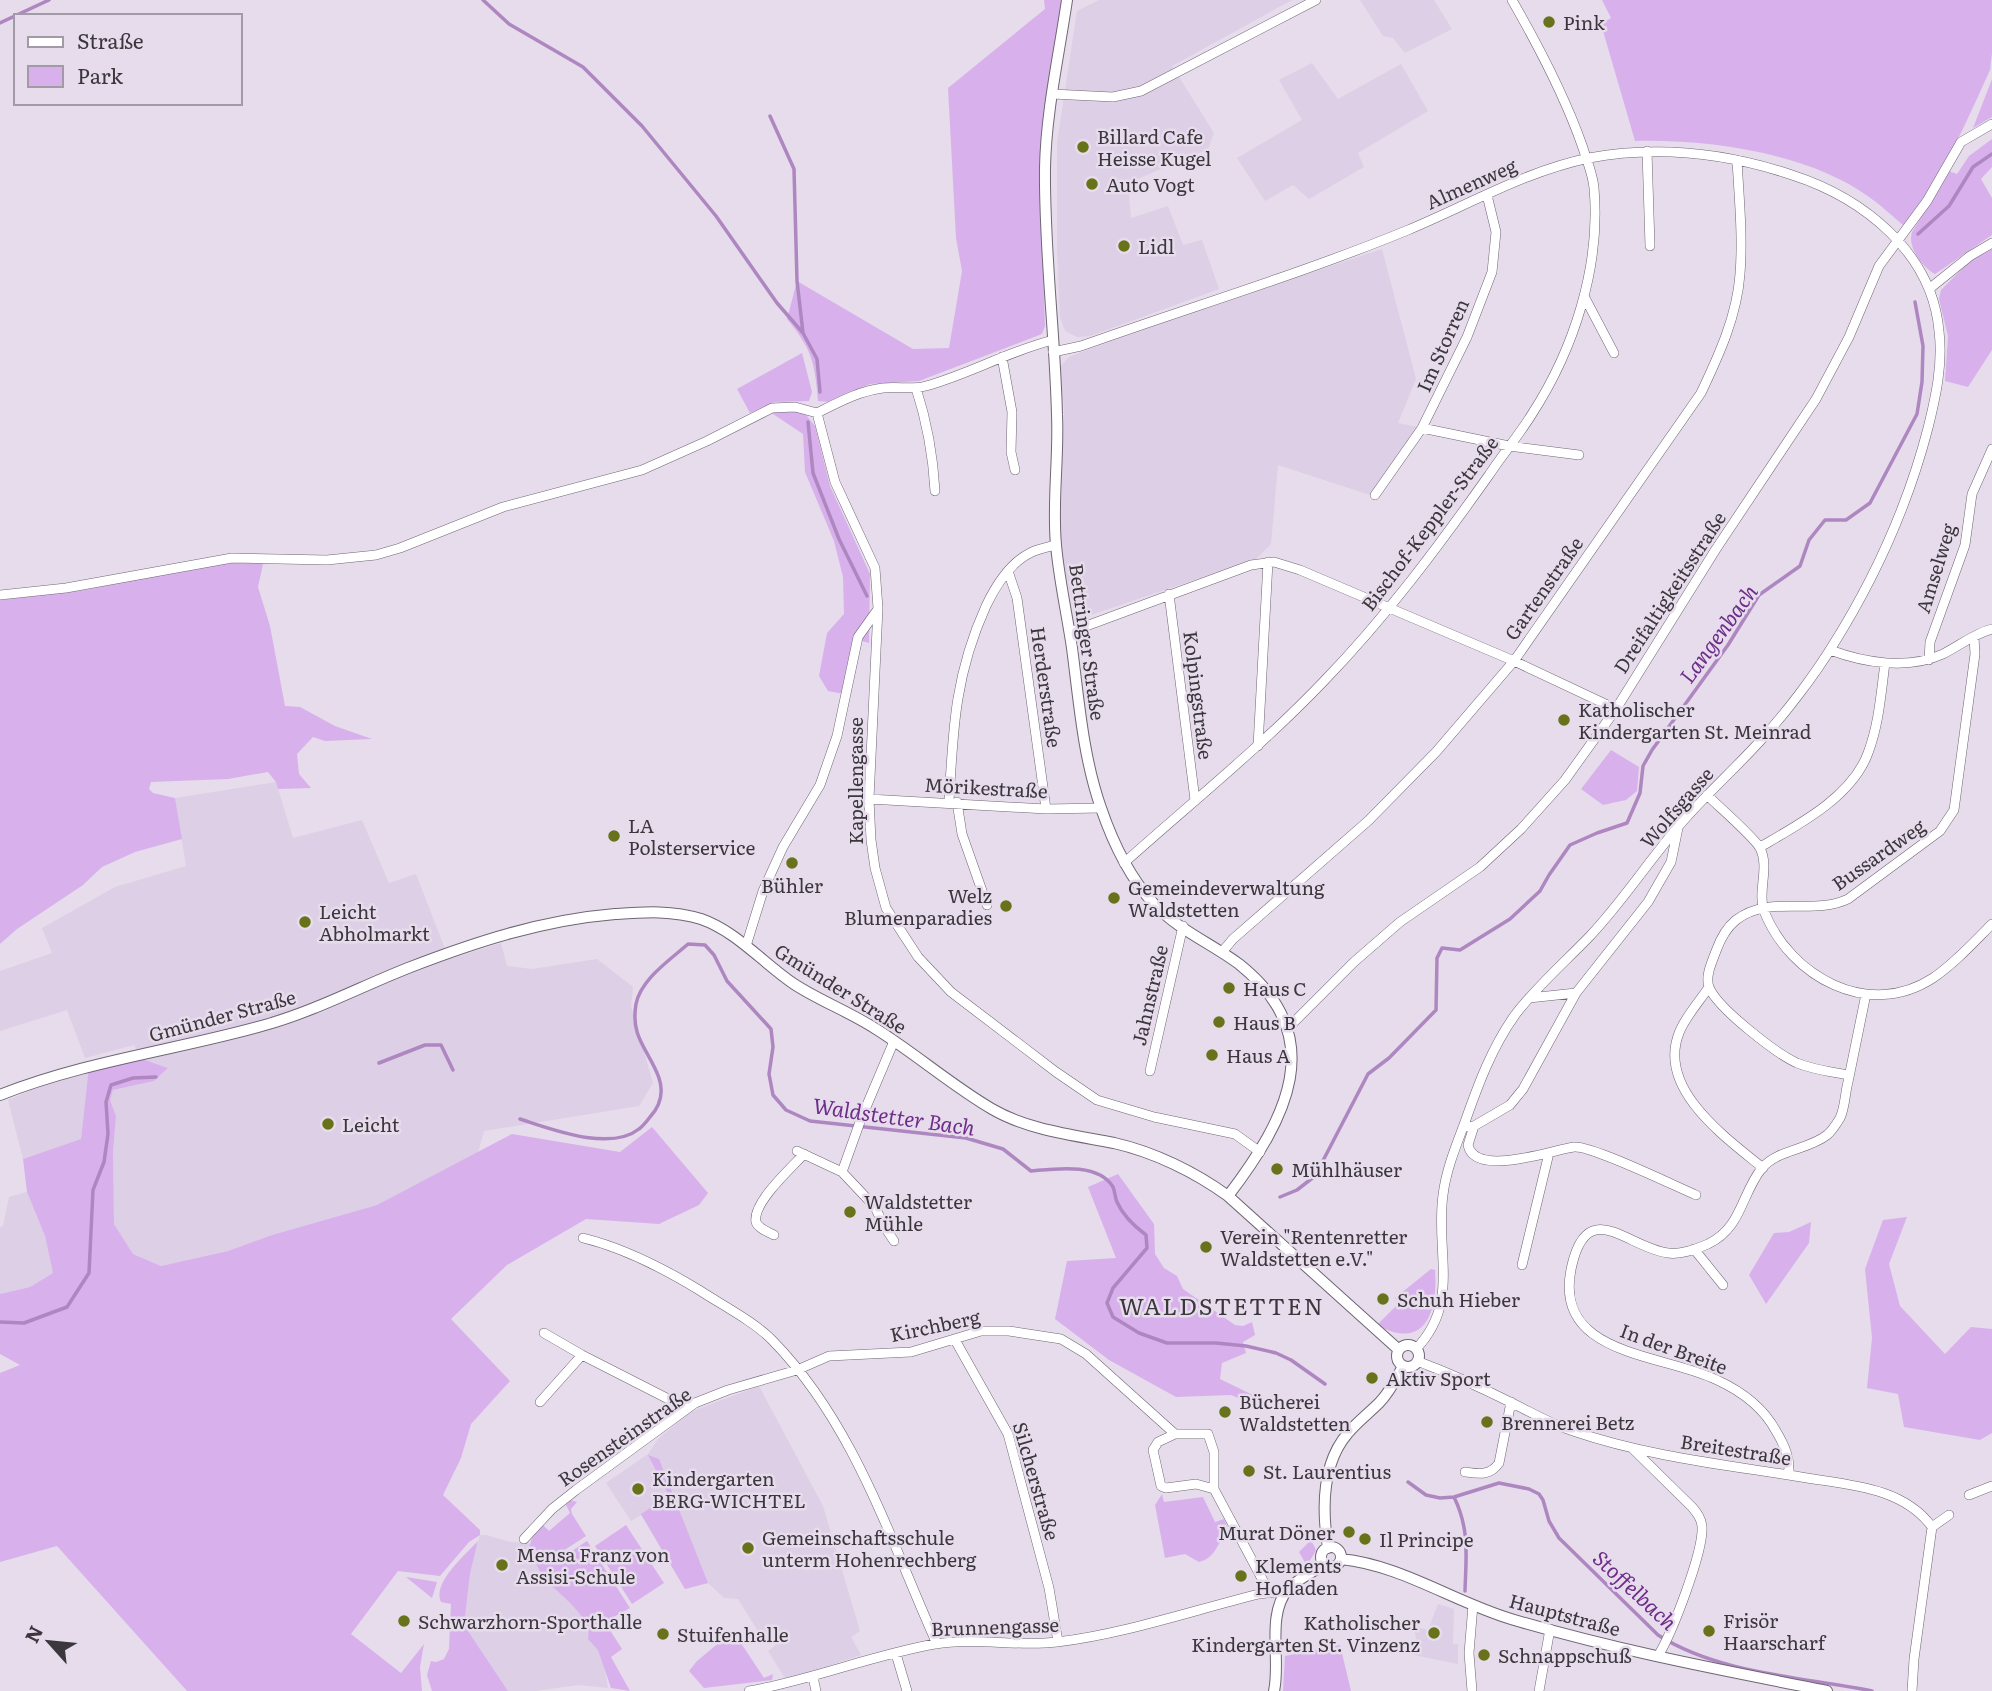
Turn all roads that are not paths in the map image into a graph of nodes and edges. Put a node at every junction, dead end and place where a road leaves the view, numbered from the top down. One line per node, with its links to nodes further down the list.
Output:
1 (1068, 0): 4 (street, Bettringer Straße)
2 (1316, 0): 4 (street)
3 (1512, 0): 7 (street, Bischof-Keppler-Straße)
4 (1052, 94): 15 (street, Bettringer Straße)
5 (1992, 124): 10 (street, Dreifaltigkeitsstraße)
6 (1647, 151): 7 (street, Almenweg); 8 (street, Almenweg); 12 (street)
7 (1587, 159): 9 (street, Almenweg); 14 (street, Bischof-Keppler-Straße)
8 (1737, 160): 10 (street, Almenweg); 40 (street, Gartenstraße)
9 (1487, 195): 16 (street, Almenweg); 21 (street, Im Storren)
10 (1898, 242): 13 (street, Wolfsgasse); 42 (street, Dreifaltigkeitsstraße)
11 (1992, 243): 13 (street)
12 (1650, 246)
13 (1929, 289): 38 (street, Wolfsgasse)
14 (1584, 296): 17 (street); 22 (street, Bischof-Keppler-Straße)
15 (1053, 340): 16 (street, Bettringer Straße); 18 (street)
16 (1054, 352): 28 (street, Bettringer Straße)
17 (1614, 353)
18 (1002, 357): 19 (street); 25 (street)
19 (916, 388): 20 (street); 26 (street)
20 (817, 413): 32 (street); 33 (street, Kapellengasse)
21 (1422, 428): 22 (street); 27 (street, Im Storren)
22 (1509, 446): 24 (street); 34 (street, Bischof-Keppler-Straße)
23 (1992, 449): 39 (street, Amselweg)
24 (1579, 455)
25 (1016, 470)
26 (935, 491)
27 (1375, 495)
28 (1056, 545): 30 (street); 36 (street, Bettringer Straße)
29 (1268, 562): 31 (street); 34 (street); 43 (street)
30 (1009, 571): 47 (street); 49 (street, Herderstraße)
31 (1169, 594): 36 (street); 46 (street, Kolpingstraße)
32 (0, 595)
33 (878, 608): 45 (street, Kapellengasse); 57 (street)
34 (1391, 608): 40 (street); 43 (street, Bischof-Keppler-Straße)
35 (1992, 629): 37 (street)
36 (1070, 632): 48 (street, Bettringer Straße)
37 (1974, 637): 39 (street); 54 (street, Bussardweg)
38 (1830, 650): 41 (street); 44 (street, Wolfsgasse)
39 (1929, 660): 41 (street)
40 (1514, 661): 42 (street); 58 (street, Gartenstraße)
41 (1885, 663): 51 (street)
42 (1616, 709): 63 (street, Dreifaltigkeitsstraße)
43 (1258, 746): 46 (street, Bischof-Keppler-Straße)
44 (1707, 796): 50 (street, Wolfsgasse); 51 (street)
45 (869, 799): 47 (street, Mörikestraße); 70 (street, Kapellengasse)
46 (1195, 800): 52 (street, Bischof-Keppler-Straße)
47 (953, 802): 49 (street, Mörikestraße); 53 (street)
48 (1101, 808): 49 (street, Mörikestraße); 52 (street, Bettringer Straße)
49 (1046, 809)
50 (1678, 827): 60 (street); 62 (street, Wolfsgasse)
51 (1760, 847): 54 (street)
52 (1124, 863): 56 (street, Bettringer Straße)
53 (987, 905)
54 (1763, 908): 59 (street); 61 (street)
55 (1992, 924): 61 (street)
56 (1183, 926): 58 (street, Bettringer Straße); 65 (street, Jahnstraße)
57 (746, 946): 64 (street, Gmünder Straße); 67 (street, Gmünder Straße)
58 (1222, 952): 63 (street, Bettringer Straße)
59 (1709, 987): 66 (street); 72 (street)
60 (1576, 993): 62 (street); 68 (street)
61 (1866, 994): 66 (street, In der Breite)
62 (1529, 998): 69 (street, Wolfsgasse)
63 (1288, 1028): 70 (street, Bettringer Straße)
64 (894, 1041): 73 (street); 75 (street, Gmünder Straße)
65 (1150, 1071)
66 (1849, 1075): 72 (street, In der Breite)
67 (0, 1095)
68 (1475, 1126): 69 (street); 71 (street)
69 (1463, 1127): 86 (street, Wolfsgasse)
70 (1260, 1152): 75 (street, Bettringer Straße)
71 (1549, 1153): 74 (street); 80 (street)
72 (1763, 1168): 79 (street, In der Breite)
73 (842, 1172): 76 (street); 78 (street)
74 (1696, 1195)
75 (1228, 1196): 84 (street, Gmünder Straße)
76 (774, 1235)
77 (583, 1238): 88 (street)
78 (894, 1241)
79 (1694, 1249): 81 (street); 95 (street, In der Breite)
80 (1522, 1265)
81 (1723, 1285)
82 (544, 1333): 85 (street)
83 (955, 1340): 88 (street, Kirchberg); 92 (street, Kirchberg); 109 (street, Silcherstraße)
84 (1399, 1350): 86 (street); 87 (street)
85 (582, 1355): 89 (street); 91 (street)
86 (1417, 1355): 87 (street); 90 (street, Breitestraße)
87 (1403, 1366): 102 (street)
88 (797, 1370): 91 (street, Rosensteinstraße); 110 (street)
89 (540, 1402)
90 (1511, 1402): 93 (street, Breitestraße); 94 (street)
91 (686, 1408): 101 (street, Rosensteinstraße)
92 (1175, 1434): 97 (street); 97 (street)
93 (1631, 1447): 95 (street, Breitestraße); 112 (street)
94 (1465, 1472)
95 (1789, 1475): 100 (street, Breitestraße)
96 (1992, 1486): 98 (street)
97 (1214, 1489): 105 (street)
98 (1969, 1495)
99 (1949, 1515): 100 (street)
100 (1932, 1527): 122 (street)
101 (524, 1539)
102 (1328, 1548): 103 (street, Hauptstraße); 104 (street)
103 (1341, 1559): 104 (street, Hauptstraße); 107 (street, Hauptstraße)
104 (1324, 1564): 106 (street)
105 (1269, 1592): 106 (street, Brunnengasse); 109 (street, Brunnengasse)
106 (1284, 1595): 118 (street)
107 (1473, 1605): 108 (street, Hauptstraße); 119 (street)
108 (1550, 1629): 112 (street, Hauptstraße); 120 (street)
109 (1058, 1642): 110 (street, Brunnengasse)
110 (937, 1644): 111 (street, Brunnengasse)
111 (896, 1654): 113 (street, Brunnengasse); 117 (street)
112 (1658, 1656): 114 (street, Hauptstraße)
113 (813, 1677): 115 (street, Brunnengasse); 116 (street)
114 (1767, 1685): 121 (street, Hauptstraße)
115 (749, 1691)
116 (816, 1691)
117 (908, 1691)
118 (1274, 1691)
119 (1472, 1691)
120 (1539, 1691)
121 (1827, 1691)
122 (1912, 1691)

